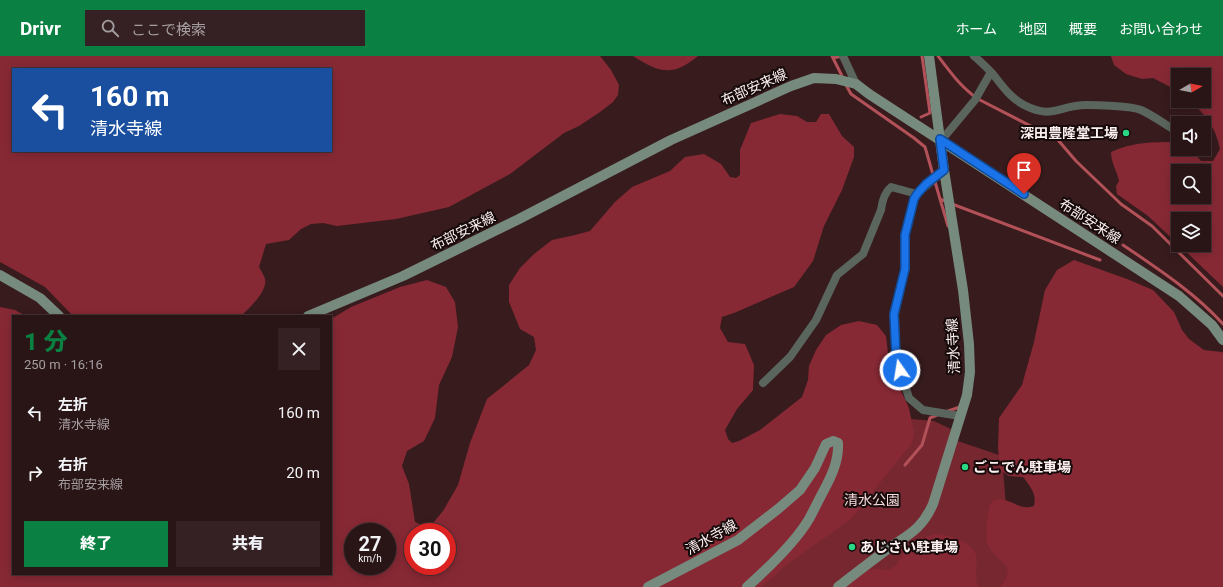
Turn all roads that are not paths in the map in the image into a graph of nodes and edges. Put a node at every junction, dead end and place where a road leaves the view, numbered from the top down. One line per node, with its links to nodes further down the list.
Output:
1 (843, 56): 5 (street)
2 (929, 56): 7 (main road, 清水寺線)
3 (974, 56): 4 (street)
4 (991, 72): 6 (street); 7 (street)
5 (856, 84): 7 (main road, 布部安来線); 12 (main road, 布部安来線)
6 (1171, 128)
7 (940, 139): 8 (main road, 清水寺線); 13 (main road, 布部安来線)
8 (944, 170): 9 (street); 15 (main road, 清水寺線)
9 (917, 194): 14 (street); 15 (street)
10 (0, 276): 11 (main road)
11 (58, 315)
12 (310, 315)
13 (1223, 340)
14 (763, 384)
15 (960, 416): 18 (main road, 清水寺線)
16 (648, 587): 17 (main road, 清水寺線)
17 (747, 587)
18 (838, 587)

